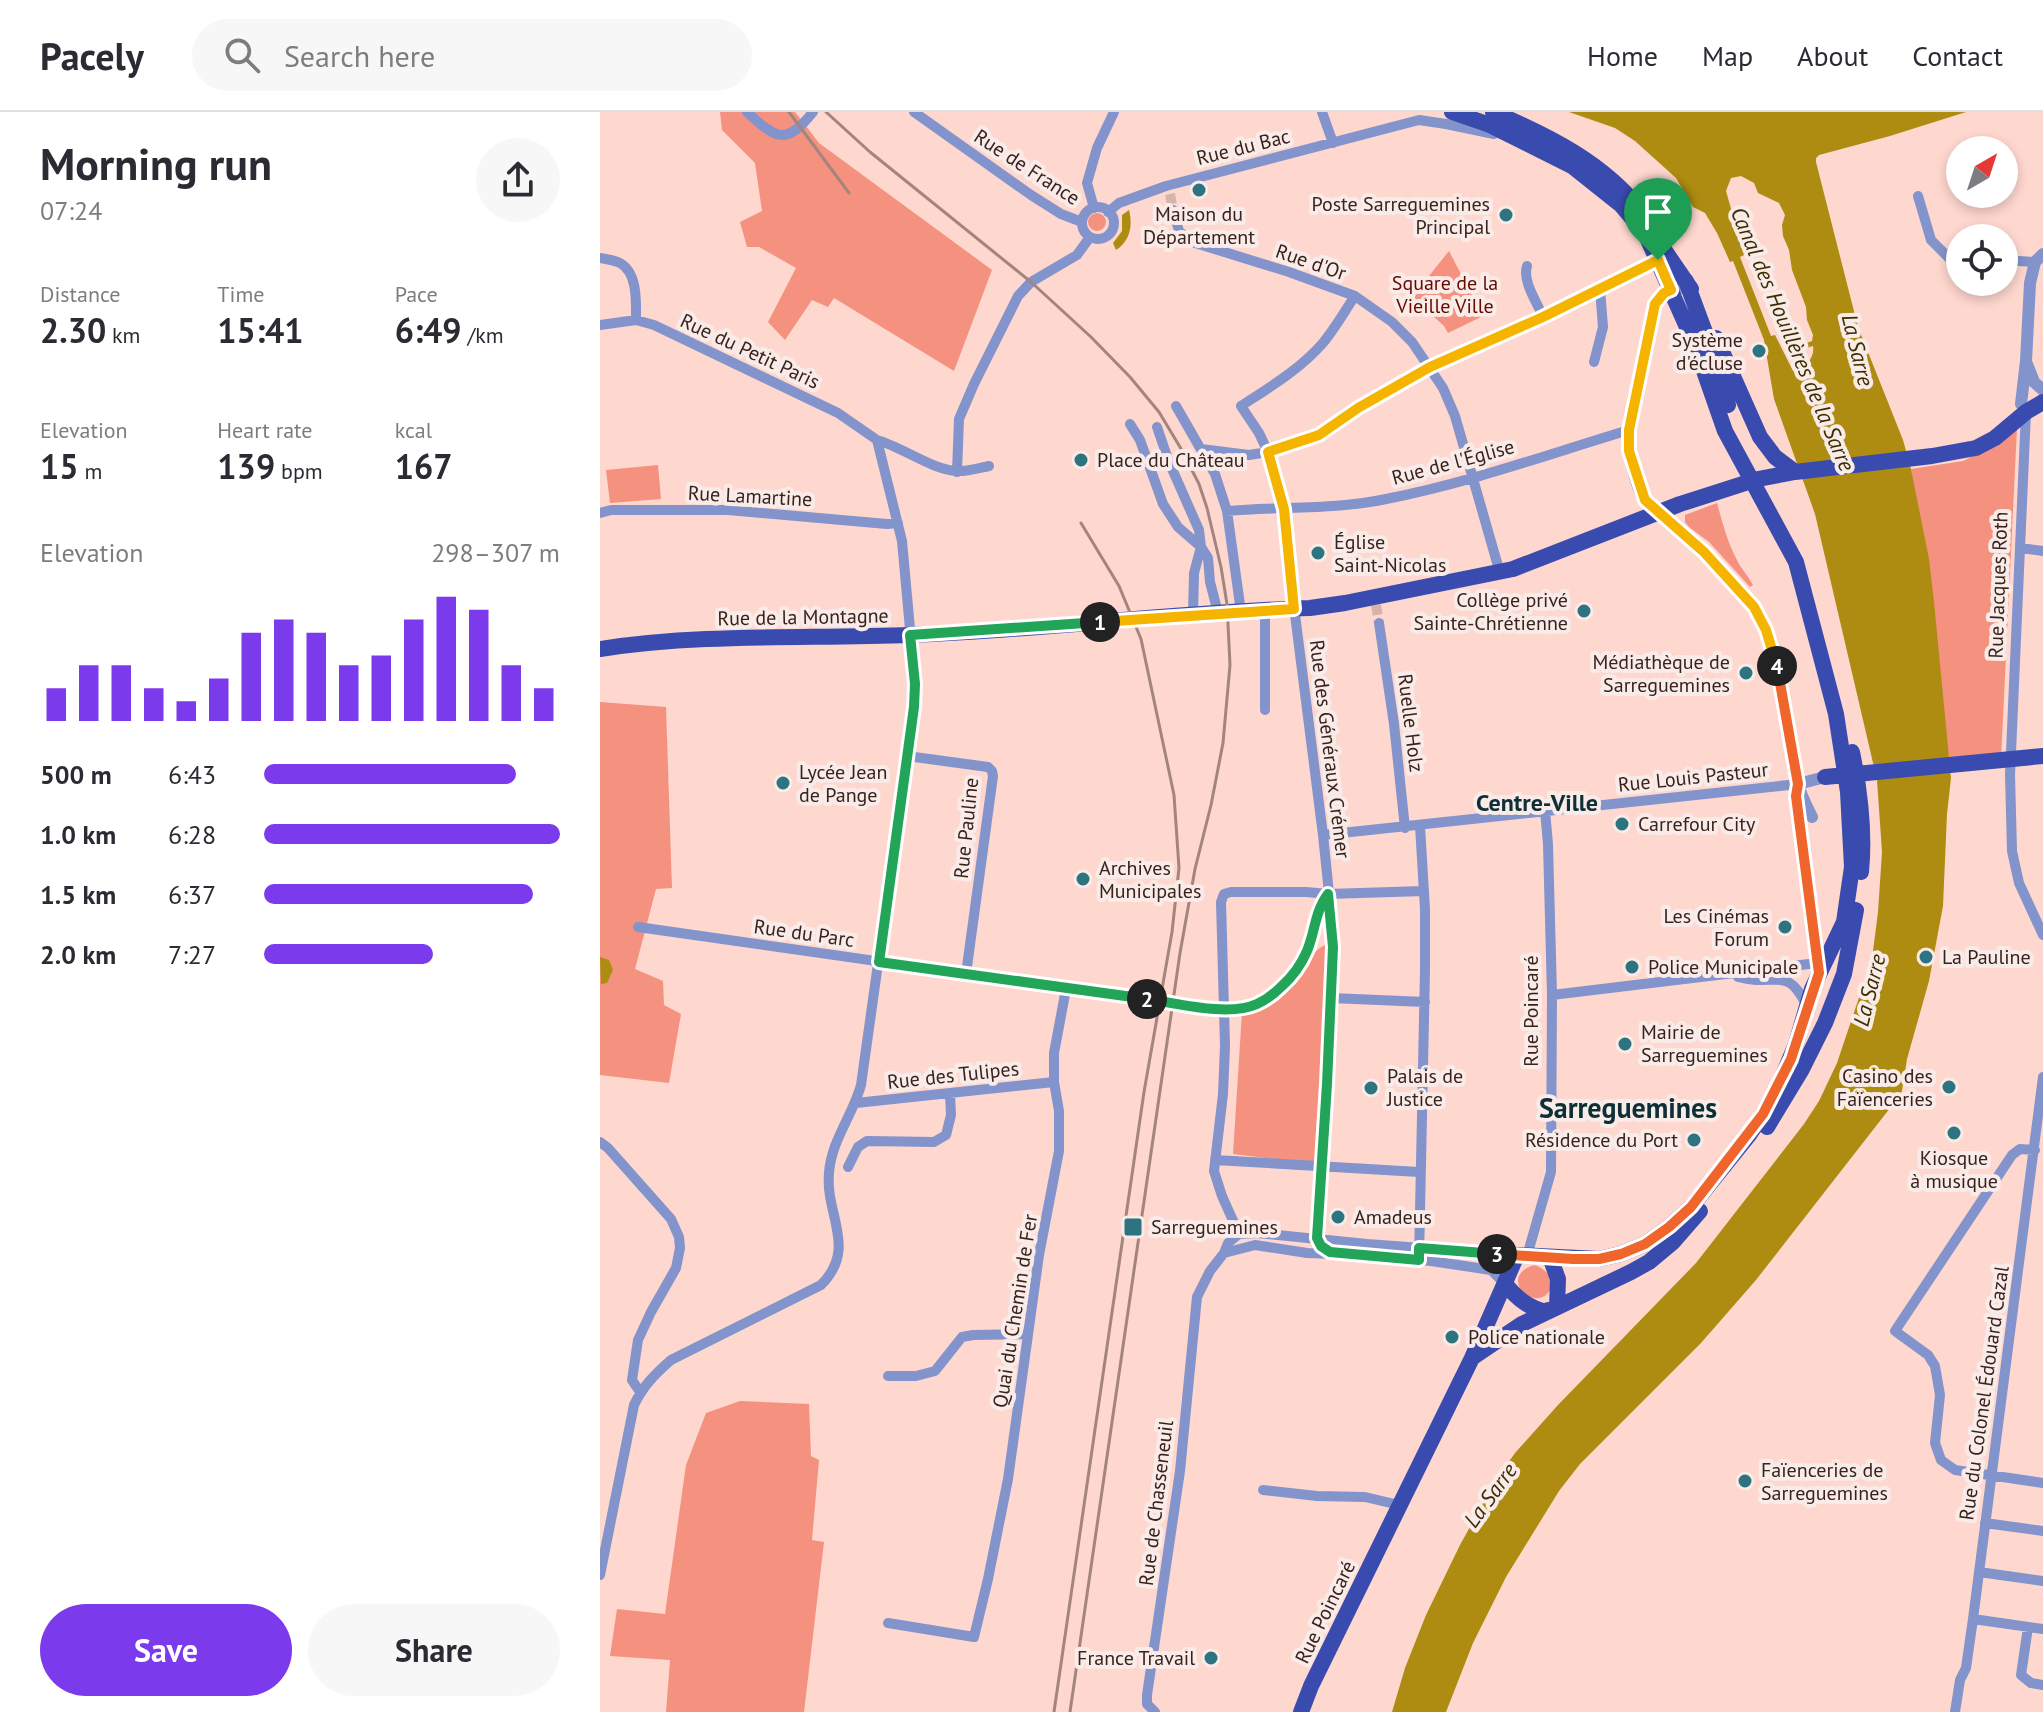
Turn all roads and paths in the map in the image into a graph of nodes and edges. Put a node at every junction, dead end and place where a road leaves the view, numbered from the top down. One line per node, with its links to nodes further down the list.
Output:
1 (747, 112): 2 (street)
2 (813, 112)
3 (914, 112): 13 (street, Rue de France)
4 (1114, 112): 10 (street)
5 (1322, 112): 8 (street)
6 (1493, 112): 21 (main road)
7 (1449, 118): 8 (street, Rue du Bac); 19 (main road)
8 (1333, 143): 12 (street, Rue du Bac)
9 (1918, 196): 15 (street)
10 (1094, 208): 12 (street); 13 (street)
11 (1173, 210): 24 (street, Rue d'Or)
12 (1108, 212): 14 (street)
13 (1082, 222): 14 (street)
14 (1090, 237): 42 (street)
15 (1946, 255)
16 (600, 258): 26 (street)
17 (2039, 258): 18 (street); 28 (street, Rue Jacques Roth)
18 (2018, 259)
19 (1658, 260): 22 (street); 23 (main road)
20 (1527, 266): 25 (street)
21 (1689, 288): 23 (street); 43 (main road); 105 (main road, Rue Poincaré)
22 (1600, 289): 25 (street); 29 (street)
23 (1671, 290): 37 (street); 77 (main road)
24 (1355, 296): 30 (street, Rue d'Or); 40 (street, Rue des Généraux Crémer)
25 (1543, 317): 30 (street)
26 (636, 320): 27 (street, Rue du Petit Paris); 38 (street, Rue du Petit Paris)
27 (600, 325)
28 (2026, 361): 31 (street); 34 (street, Rue Jacques Roth)
29 (1594, 362)
30 (1430, 367): 40 (street); 44 (street, Rue d'Or)
31 (2043, 391): 34 (main road)
32 (2043, 402): 34 (main road)
33 (1176, 406): 39 (street)
34 (2024, 408): 43 (main road, Rue de la Montagne); 51 (street, Rue Jacques Roth)
35 (1130, 424): 50 (street)
36 (1157, 427): 50 (street)
37 (1629, 430): 44 (street, Rue de l'Église); 48 (street)
38 (877, 440): 42 (street, Rue du Petit Paris); 49 (street)
39 (1201, 449): 40 (street); 46 (street)
40 (1268, 452): 45 (street, Rue des Généraux Crémer)
41 (989, 466): 42 (street)
42 (957, 472)
43 (1795, 472): 48 (main road, Rue de la Montagne)
44 (1471, 477): 45 (street, Rue de l'Église); 53 (street, Rue d'Or)
45 (1284, 509): 46 (street, Rue de l'Église); 54 (street, Rue des Généraux Crémer)
46 (1227, 511): 56 (street)
47 (600, 513): 49 (street, Rue Lamartine)
48 (1659, 513): 53 (main road, Rue de la Montagne); 66 (street)
49 (898, 523): 59 (street)
50 (1201, 547): 56 (street); 57 (street)
51 (2020, 548): 52 (street); 64 (street, Rue Jacques Roth)
52 (2043, 551)
53 (1500, 573): 54 (main road, Rue de la Montagne)
54 (1294, 609): 55 (main road, Rue de la Montagne); 71 (street, Rue des Généraux Crémer)
55 (1265, 610): 56 (main road, Rue de la Montagne); 61 (street)
56 (1229, 613): 57 (main road, Rue de la Montagne)
57 (1193, 615): 59 (main road, Rue de la Montagne)
58 (1379, 623): 70 (street, Ruelle Holz)
59 (910, 635): 60 (main road, Rue de la Montagne); 62 (street)
60 (600, 649)
61 (1265, 710)
62 (907, 756): 76 (street); 78 (street, Rue Pauline)
63 (2043, 756): 64 (main road)
64 (2011, 759): 65 (main road); 75 (street, Rue Jacques Roth)
65 (1832, 777): 66 (street)
66 (1798, 784): 67 (street, Rue Louis Pasteur); 68 (street); 77 (street)
67 (1545, 811): 69 (street, Rue Louis Pasteur); 82 (street, Rue Poincaré)
68 (1812, 817)
69 (1420, 826): 70 (street, Rue Louis Pasteur); 72 (street)
70 (1405, 828): 71 (street, Rue Louis Pasteur)
71 (1323, 835): 73 (street, Rue des Généraux Crémer)
72 (1424, 891): 73 (street); 84 (street)
73 (1328, 894): 81 (street, Rue du Parc); 83 (street, Rue des Généraux Crémer); 92 (street)
74 (638, 927): 76 (street, Rue du Parc)
75 (2043, 935)
76 (879, 962): 78 (street, Rue du Parc); 89 (street)
77 (1823, 965): 79 (street); 80 (street); 85 (main road)
78 (966, 974): 81 (street, Rue du Parc)
79 (1728, 975): 80 (street); 82 (street)
80 (1742, 977): 85 (street)
81 (1066, 989): 87 (street, Quai du Chemin de Fer)
82 (1552, 995): 101 (street, Rue Poincaré)
83 (1331, 998): 84 (street); 93 (street, Rue des Généraux Crémer)
84 (1425, 1002): 95 (street)
85 (1807, 1006): 102 (main road)
86 (2043, 1077): 91 (street, Rue du Colonel Édouard Cazal)
87 (1054, 1082): 88 (street, Rue des Tulipes); 106 (street, Quai du Chemin de Fer)
88 (950, 1094): 89 (street, Rue des Tulipes); 94 (street)
89 (856, 1103): 109 (street)
90 (600, 1142): 109 (street)
91 (2035, 1150): 110 (street, Rue du Colonel Édouard Cazal); 110 (street)
92 (1215, 1160): 93 (street); 96 (street)
93 (1322, 1166): 95 (street); 97 (street, Rue des Généraux Crémer)
94 (848, 1167)
95 (1419, 1172): 98 (street)
96 (1239, 1234): 97 (street); 100 (street)
97 (1317, 1238): 98 (street); 99 (street)
98 (1419, 1248): 101 (street); 103 (street)
99 (1330, 1252): 100 (street); 103 (street)
100 (1224, 1253): 124 (street, Rue de Chasseneuil)
101 (1522, 1255): 102 (main road); 104 (main road)
102 (1550, 1257): 105 (main road)
103 (1419, 1260): 104 (street)
104 (1505, 1284): 105 (main road); 107 (main road, Rue Poincaré)
105 (1545, 1307): 107 (main road, Rue Poincaré)
106 (1027, 1334): 108 (street); 120 (street, Quai du Chemin de Fer)
107 (1472, 1358): 113 (main road, Rue Poincaré)
108 (888, 1376)
109 (640, 1392): 117 (street)
110 (1993, 1476): 111 (street); 114 (street, Rue du Colonel Édouard Cazal)
111 (2043, 1483)
112 (1263, 1490): 113 (street)
113 (1399, 1505): 125 (main road, Rue Poincaré)
114 (1985, 1523): 115 (street); 116 (street, Rue du Colonel Édouard Cazal)
115 (2043, 1531)
116 (1979, 1572): 118 (street); 119 (street, Rue du Colonel Édouard Cazal)
117 (600, 1575)
118 (2043, 1581)
119 (1973, 1619): 121 (street); 126 (street, Rue du Colonel Édouard Cazal)
120 (888, 1623)
121 (2028, 1627): 122 (street); 123 (street)
122 (2043, 1629)
123 (2043, 1685)
124 (1153, 1711)
125 (1301, 1712)
126 (1955, 1712)

